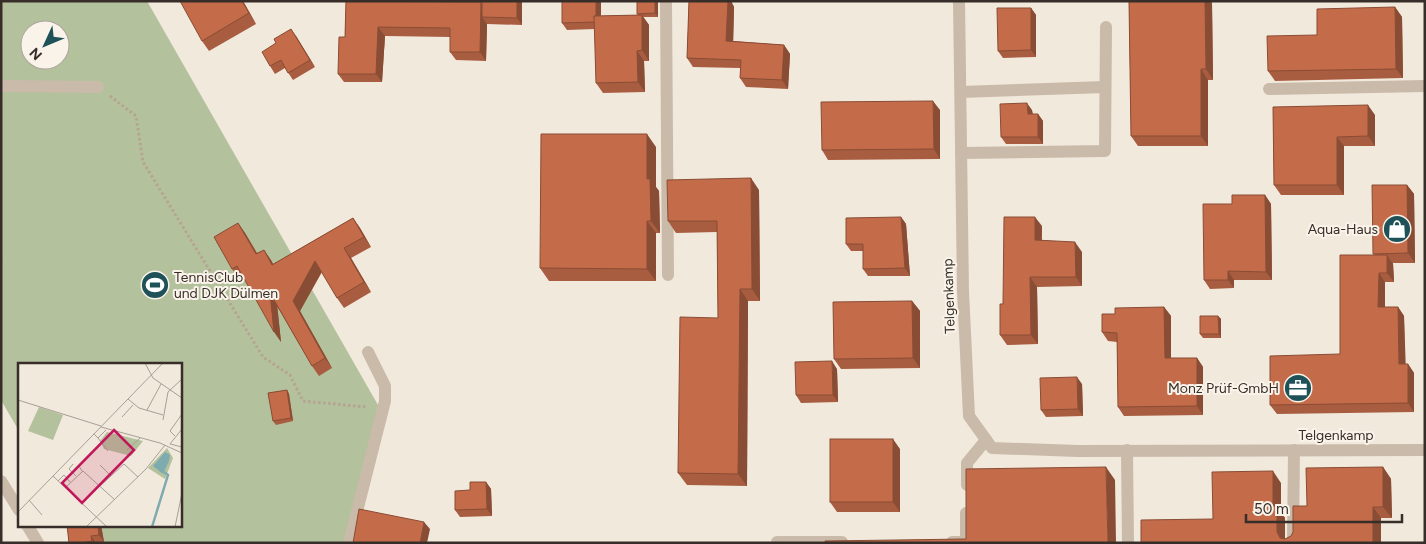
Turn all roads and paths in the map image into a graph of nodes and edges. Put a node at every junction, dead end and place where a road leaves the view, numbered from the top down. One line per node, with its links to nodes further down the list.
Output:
1 (666, 1): 11 (street)
2 (960, 1): 9 (street, Telgenkamp)
3 (1106, 26): 7 (street)
4 (1, 86): 6 (street)
5 (1425, 86): 8 (street)
6 (98, 87): 13 (path)
7 (1105, 87): 9 (street); 10 (street)
8 (1269, 90)
9 (961, 92): 10 (street, Telgenkamp)
10 (961, 153): 14 (street, Telgenkamp)
11 (668, 275)
12 (368, 352): 13 (street)
13 (383, 405): 25 (street)
14 (986, 440): 15 (street, Telgenkamp); 23 (street)
15 (1127, 450): 16 (street, Telgenkamp); 26 (street)
16 (1294, 450): 17 (street, Telgenkamp); 27 (street)
17 (1425, 450)
18 (1, 481): 19 (street)
19 (18, 508)
20 (29, 526): 24 (street)
21 (777, 542): 22 (street)
22 (857, 542)
23 (936, 542)
24 (38, 543)
25 (349, 543)
26 (1128, 543)
27 (1293, 543)

